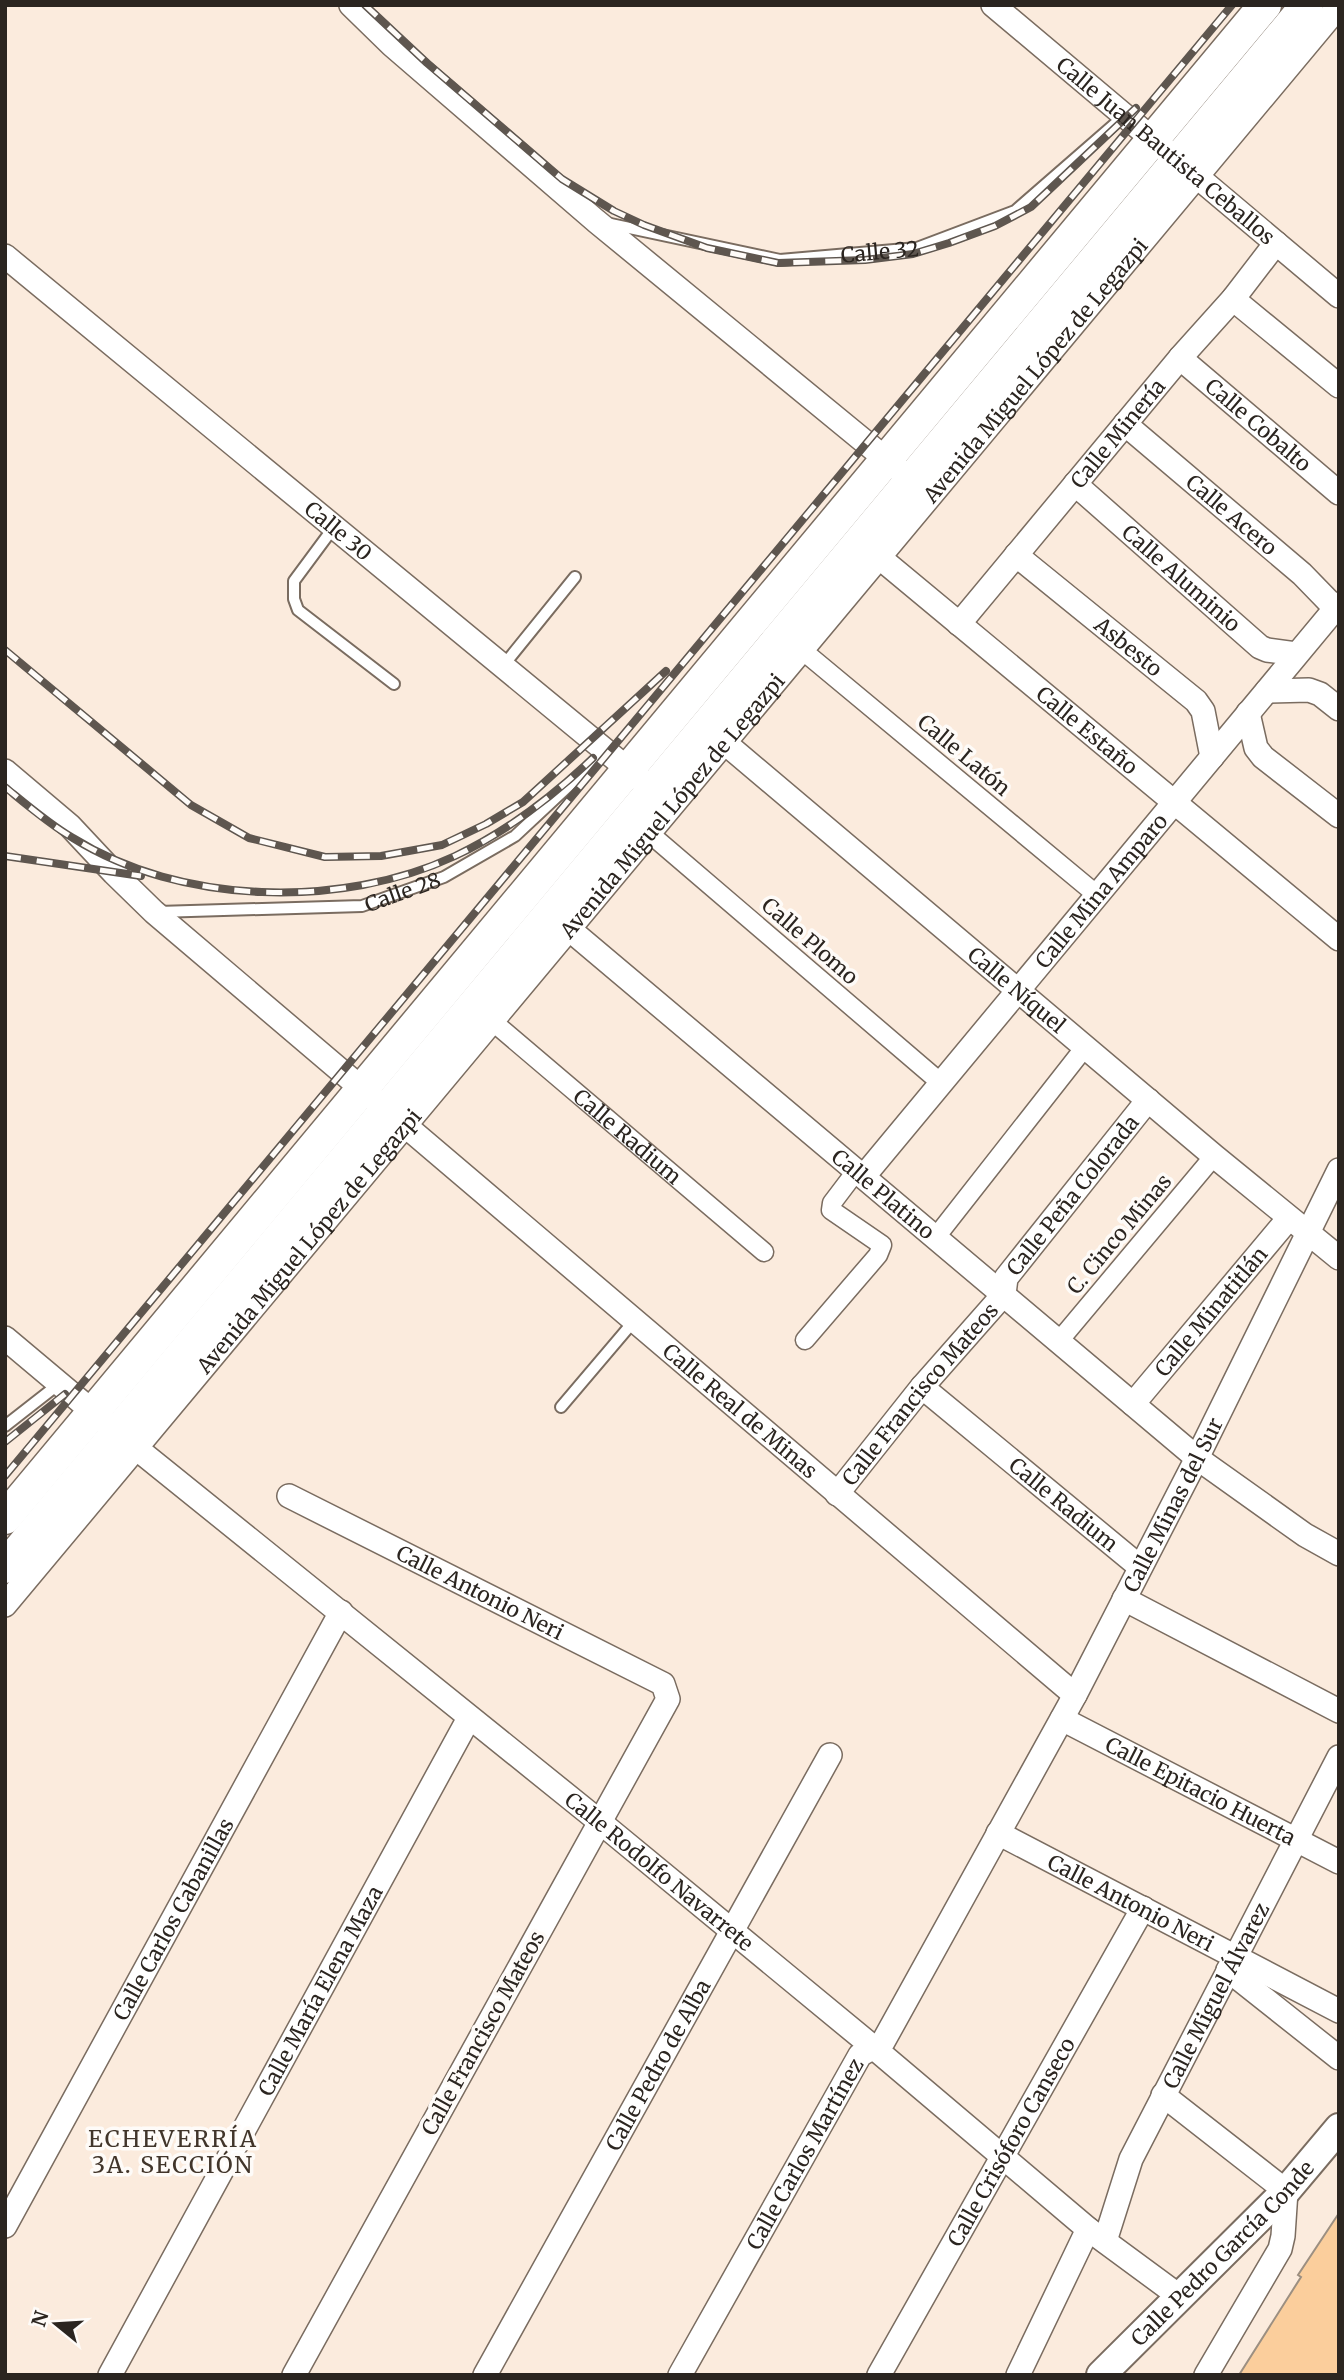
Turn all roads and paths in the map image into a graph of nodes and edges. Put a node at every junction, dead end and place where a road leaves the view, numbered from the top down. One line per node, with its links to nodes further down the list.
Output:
1 (351, 5): 9 (street, Calle 32)
2 (993, 5): 6 (street, Calle Juan Bautista Ceballos)
3 (1265, 5): 7 (main road, Avenida Miguel López de Legazpi)
4 (1307, 5): 8 (main road, Avenida Miguel López de Legazpi)
5 (1339, 6): 8 (street, Avenida Miguel López de Legazpi)
6 (1124, 116): 7 (street, Calle Juan Bautista Ceballos); 9 (lane, Calle 32)
7 (1153, 140): 8 (street, Calle Juan Bautista Ceballos); 17 (main road, Avenida Miguel López de Legazpi)
8 (1187, 169): 10 (street, Calle Juan Bautista Ceballos); 19 (main road, Avenida Miguel López de Legazpi)
9 (596, 221): 17 (street, Calle 32)
10 (1276, 243): 12 (street, Calle Juan Bautista Ceballos); 13 (street, Calle Minería)
11 (5, 256): 21 (street, Calle 30)
12 (1339, 296)
13 (1233, 299): 14 (street, Calle Minería); 15 (street)
14 (1180, 358): 16 (street, Calle Minería); 20 (street, Calle Cobalto)
15 (1339, 386)
16 (1125, 424): 18 (street, Calle Minería); 25 (street, Calle Acero)
17 (886, 459): 19 (street, Calle 32); 22 (main road, Avenida Miguel López de Legazpi)
18 (1075, 484): 23 (street, Calle Minería); 28 (street, Calle Aluminio)
19 (920, 488): 22 (main road, Avenida Miguel López de Legazpi)
20 (1339, 493)
21 (334, 527): 29 (street, Calle 30); 30 (lane)
22 (858, 540): 26 (street, Calle Estaño); 27 (street, Avenida Miguel López de Legazpi); 37 (main road, Avenida Miguel López de Legazpi)
23 (1016, 555): 26 (street, Calle Minería); 35 (street, Asbesto)
24 (575, 577): 29 (lane)
25 (1337, 606): 28 (street, Calle Mina Amparo)
26 (959, 624): 38 (street, Calle Estaño)
27 (802, 650): 34 (street, Avenida Miguel López de Legazpi); 41 (street, Calle Latón)
28 (1296, 654): 31 (street, Calle Mina Amparo)
29 (503, 666): 37 (street, Calle 30)
30 (394, 684)
31 (1266, 691): 32 (street); 33 (street, Calle Mina Amparo)
32 (1339, 709)
33 (1248, 713): 35 (street, Calle Mina Amparo); 39 (street)
34 (725, 743): 37 (street, Avenida Miguel López de Legazpi); 45 (street, Calle Níquel)
35 (1212, 757): 38 (street, Calle Mina Amparo)
36 (5, 771): 42 (street)
37 (640, 779): 40 (street, Avenida Miguel López de Legazpi); 42 (lane, Calle 28); 49 (main road, Avenida Miguel López de Legazpi); 51 (main road, Avenida Miguel López de Legazpi)
38 (1174, 802): 41 (street, Calle Mina Amparo); 44 (street, Calle Estaño)
39 (1339, 816)
40 (649, 833): 43 (street, Avenida Miguel López de Legazpi); 48 (street, Calle Plomo)
41 (1097, 895): 45 (street, Calle Mina Amparo)
42 (154, 912): 49 (street)
43 (569, 929): 46 (street, Avenida Miguel López de Legazpi); 54 (street, Calle Platino)
44 (1339, 939)
45 (1018, 990): 47 (street, Calle Níquel); 48 (street, Calle Mina Amparo)
46 (492, 1021): 51 (street, Avenida Miguel López de Legazpi); 58 (street, Calle Radium)
47 (1085, 1047): 50 (street, Calle Níquel); 57 (street)
48 (941, 1083): 54 (street, Calle Mina Amparo)
49 (362, 1090): 51 (street, Calle Real de Minas); 69 (main road, Avenida Miguel López de Legazpi)
50 (1148, 1100): 52 (street, Calle Níquel); 60 (street, Calle Peña Colorada)
51 (395, 1119): 61 (street, Calle Real de Minas); 71 (main road, Avenida Miguel López de Legazpi)
52 (1214, 1156): 55 (street, Calle Níquel); 64 (street, C. Cinco Minas)
53 (1339, 1170): 56 (street, Calle Minas del Sur)
54 (860, 1173): 57 (street, Calle Platino); 63 (street, Calle Mina Amparo)
55 (1289, 1218): 56 (street, Calle Níquel); 67 (street, Calle Minatitlán)
56 (1308, 1233): 59 (street, Calle Níquel); 72 (street, Calle Minas del Sur)
57 (936, 1237): 60 (street, Calle Platino)
58 (764, 1252)
59 (1339, 1258)
60 (1004, 1294): 64 (street, Calle Platino); 66 (street, Calle Francisco Mateos)
61 (634, 1321): 68 (lane); 73 (street, Calle Real de Minas)
62 (5, 1338): 65 (street, Calle Rodolfo Navarrete)
63 (805, 1340)
64 (1059, 1341): 67 (street, Calle Platino)
65 (60, 1384): 69 (street, Calle Rodolfo Navarrete); 70 (lane)
66 (922, 1387): 73 (street, Calle Francisco Mateos); 78 (street, Calle Radium)
67 (1133, 1404): 72 (street, Calle Platino)
68 (561, 1407)
69 (94, 1412): 71 (street, Calle Rodolfo Navarrete); 75 (main road, Avenida Miguel López de Legazpi)
70 (5, 1426)
71 (127, 1440): 77 (main road, Avenida Miguel López de Legazpi); 80 (street, Avenida Miguel López de Legazpi); 81 (street, Calle Rodolfo Navarrete)
72 (1197, 1458): 76 (street, Calle Platino); 78 (street, Calle Minas del Sur)
73 (837, 1494): 83 (street, Calle Real de Minas)
74 (289, 1496): 82 (street, Calle Antonio Neri)
75 (5, 1518)
76 (1339, 1554)
77 (5, 1567)
78 (1140, 1567): 79 (street, Calle Minas del Sur)
79 (1124, 1599): 83 (street, Calle Minas del Sur); 84 (street)
80 (5, 1605)
81 (341, 1612): 85 (street, Calle Rodolfo Navarrete); 103 (street, Calle Carlos Cabanillas)
82 (667, 1691): 89 (street, Calle Francisco Mateos)
83 (1075, 1695): 86 (street, Calle Minas del Sur)
84 (1339, 1711)
85 (469, 1718): 89 (street, Calle Rodolfo Navarrete); 106 (street, Calle María Elena Maza)
86 (1062, 1719): 90 (street, Calle Minas del Sur); 91 (street, Calle Epitacio Huerta)
87 (830, 1755): 94 (street, Calle Pedro de Alba)
88 (1339, 1757): 91 (street, Calle Miguel Álvarez)
89 (600, 1822): 94 (street, Calle Rodolfo Navarrete); 107 (street, Calle Francisco Mateos)
90 (998, 1833): 93 (street, Calle Antonio Neri); 97 (street, Calle Carlos Martínez)
91 (1296, 1840): 92 (street, Calle Epitacio Huerta); 95 (street, Calle Miguel Álvarez)
92 (1339, 1862)
93 (1143, 1908): 95 (street, Calle Antonio Neri); 101 (street, Calle Crisóforo Canseco)
94 (732, 1933): 97 (street, Calle Rodolfo Navarrete); 108 (street, Calle Pedro de Alba)
95 (1231, 1963): 96 (street, Calle Antonio Neri); 98 (street); 99 (street, Calle Miguel Álvarez)
96 (1339, 2011)
97 (873, 2047): 101 (street, Calle Rodolfo Navarrete); 109 (street, Calle Carlos Martínez)
98 (1339, 2058)
99 (1163, 2095): 102 (street); 104 (street, Calle Miguel Álvarez)
100 (1339, 2128): 102 (street, Calle Pedro García Conde)
101 (1002, 2158): 104 (street, Calle Rodolfo Navarrete); 110 (street, Calle Crisóforo Canseco)
102 (1286, 2191): 105 (street, Calle Pedro García Conde); 113 (street)
103 (5, 2226)
104 (1096, 2235): 105 (street, Calle Rodolfo Navarrete); 111 (street, Calle Miguel Álvarez)
105 (1179, 2296): 112 (street, Calle Pedro García Conde)
106 (110, 2375)
107 (294, 2375)
108 (485, 2375)
109 (680, 2375)
110 (879, 2375)
111 (1018, 2375)
112 (1101, 2375)
113 (1206, 2375)

